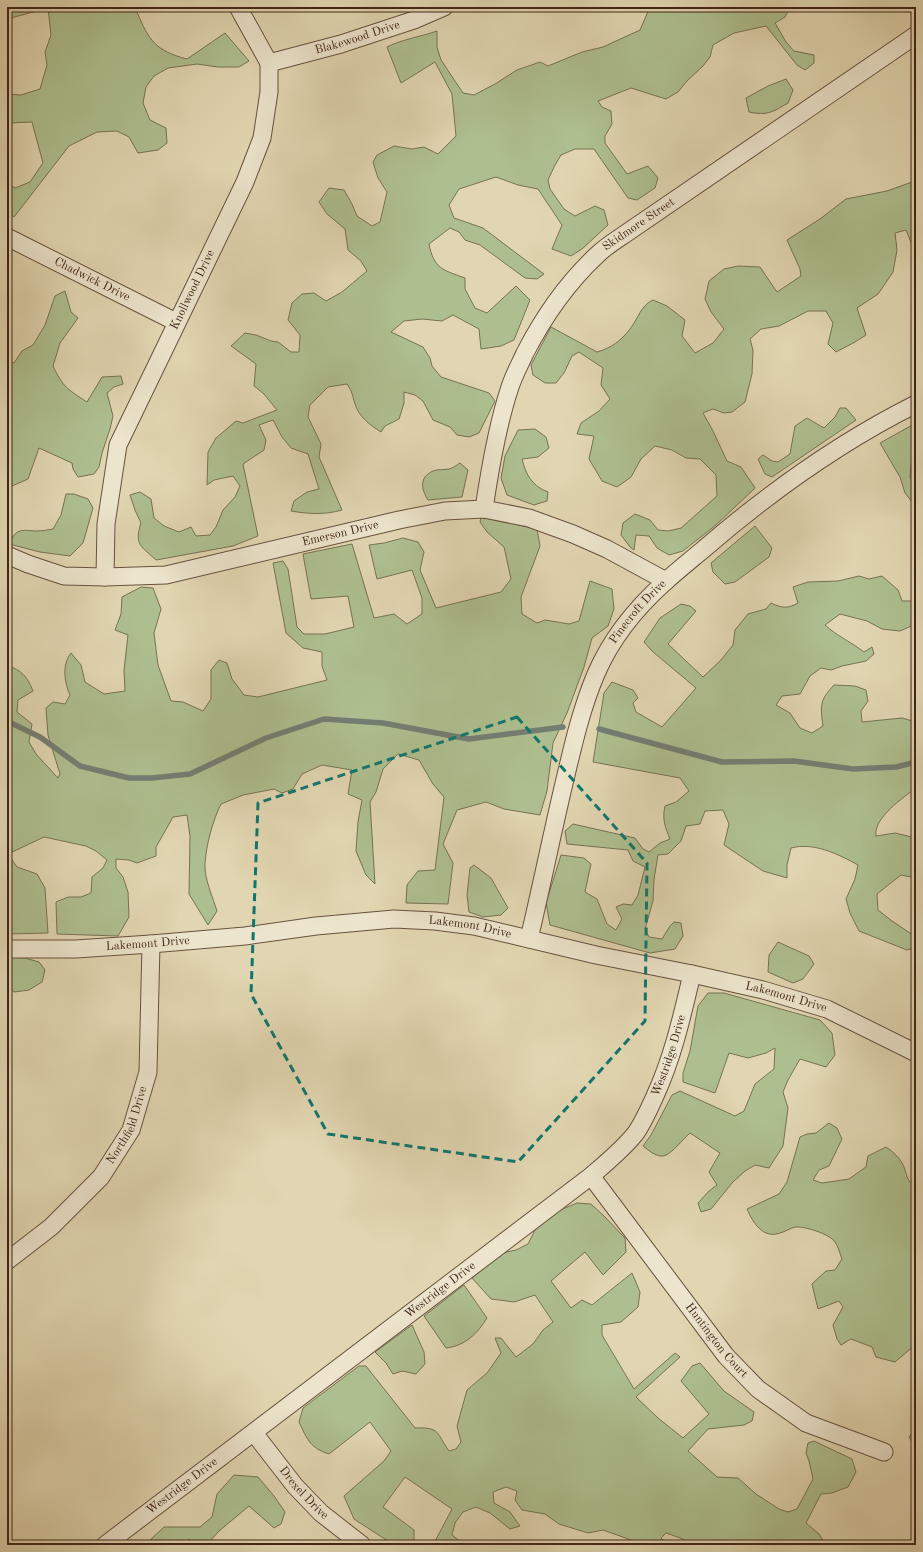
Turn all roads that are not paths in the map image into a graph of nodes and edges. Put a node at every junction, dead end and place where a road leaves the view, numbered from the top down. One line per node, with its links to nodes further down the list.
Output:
1 (238, 7): 4 (street)
2 (444, 7): 4 (street, Blakewood Drive)
3 (916, 35): 8 (street, Skidmore Street)
4 (269, 63): 6 (street, Knollwood Drive)
5 (7, 237): 6 (street, Chadwick Drive)
6 (176, 322): 10 (street, Knollwood Drive)
7 (916, 404): 11 (street, Pinecroft Drive)
8 (484, 509): 10 (street, Emerson Drive); 11 (street, Emerson Drive)
9 (7, 555): 10 (street, Emerson Drive)
10 (105, 578)
11 (666, 581): 12 (street, Pinecroft Drive)
12 (529, 939): 13 (street, Lakemont Drive); 15 (street, Lakemont Drive)
13 (151, 944): 14 (street, Lakemont Drive); 18 (street, Northfield Drive)
14 (7, 949)
15 (692, 974): 16 (street, Lakemont Drive); 17 (street, Westridge Drive)
16 (916, 1053)
17 (591, 1176): 19 (street, Westridge Drive); 20 (street, Huntington Court)
18 (7, 1262)
19 (254, 1433): 21 (street, Westridge Drive); 22 (street, Drexel Drive)
20 (884, 1452)
21 (105, 1545)
22 (362, 1545)

